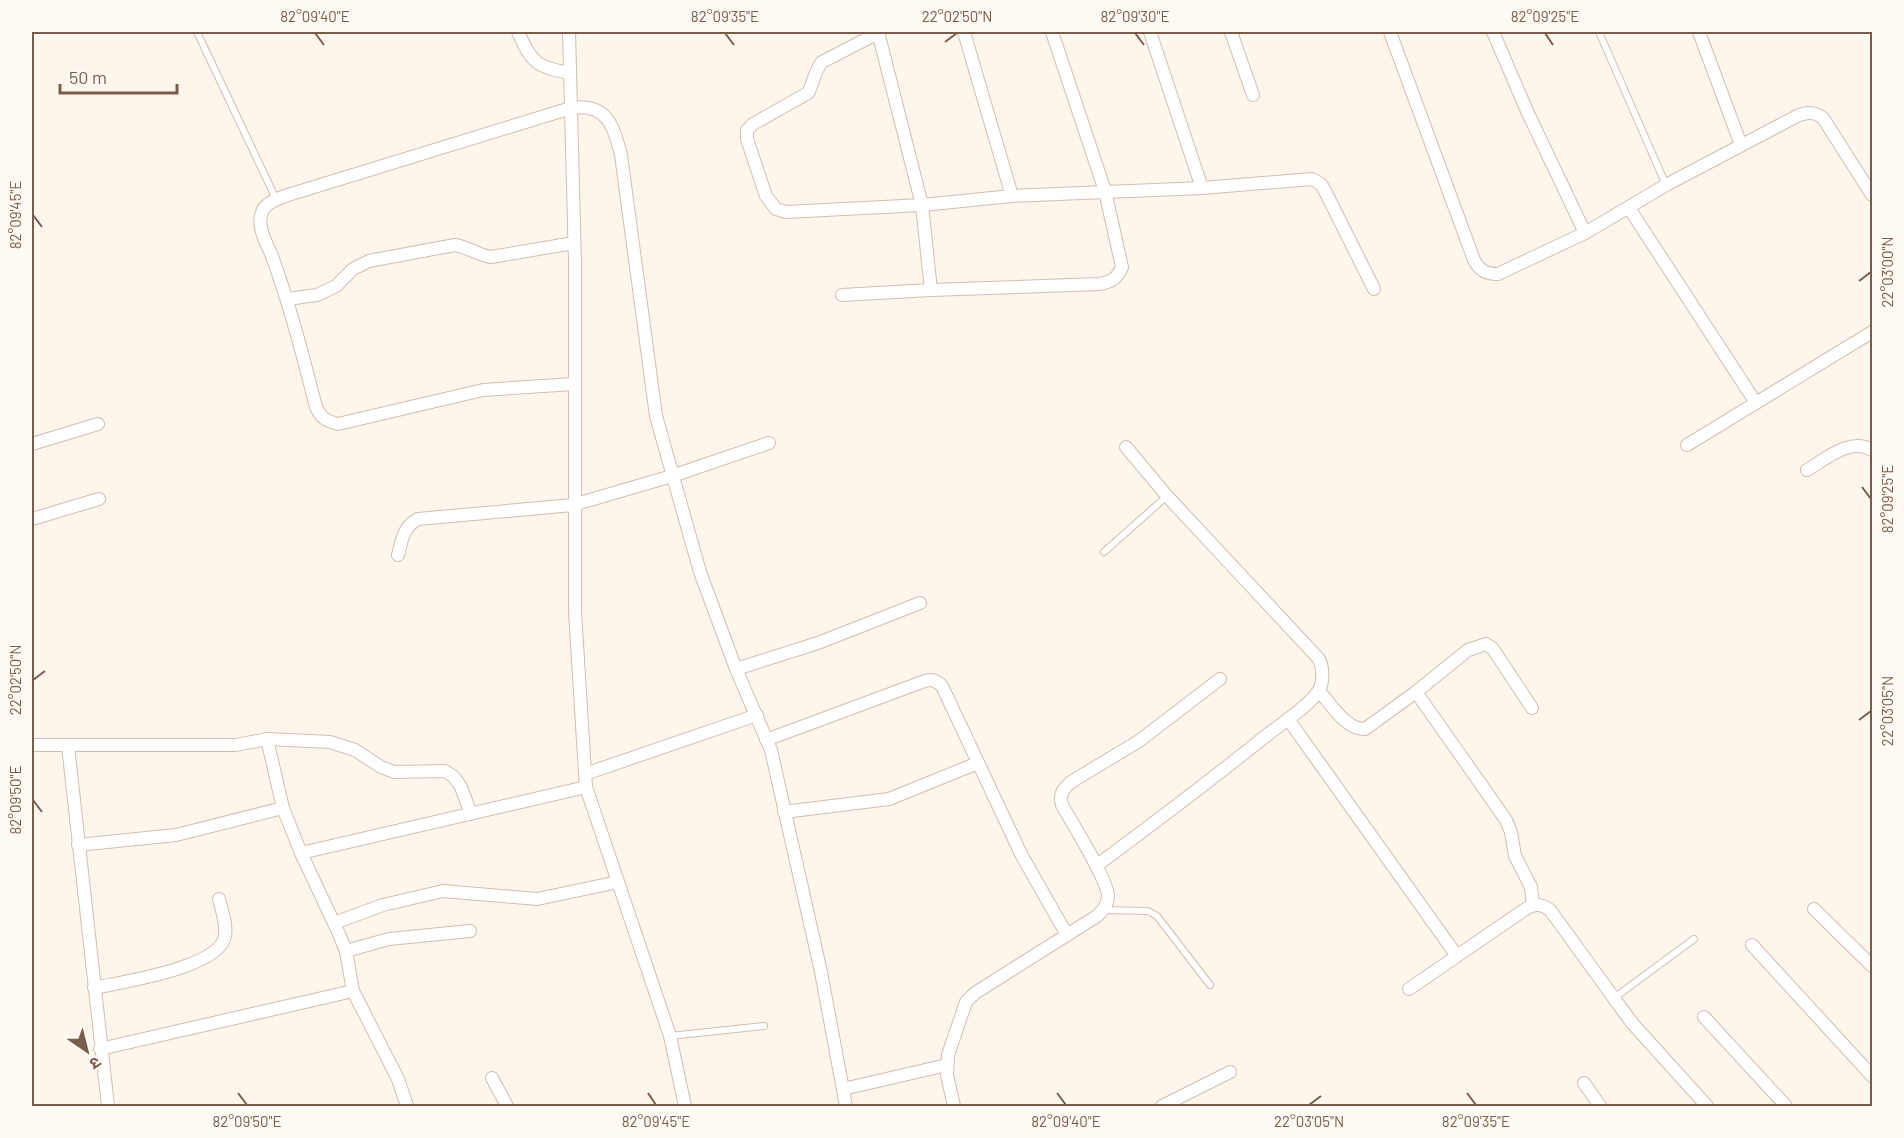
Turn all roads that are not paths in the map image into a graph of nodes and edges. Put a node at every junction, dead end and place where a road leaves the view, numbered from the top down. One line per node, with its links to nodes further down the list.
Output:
1 (197, 32): 22 (lane)
2 (518, 32): 13 (street)
3 (569, 32): 13 (street)
4 (879, 32): 23 (street); 23 (street)
5 (964, 32): 21 (street)
6 (1052, 32): 19 (street)
7 (1150, 32): 18 (street)
8 (1231, 32): 14 (street)
9 (1390, 32): 25 (street)
10 (1492, 32): 25 (street)
11 (1599, 32): 17 (lane)
12 (1699, 32): 16 (street)
13 (570, 73): 15 (street)
14 (1253, 95)
15 (571, 108): 22 (street); 26 (street); 41 (street)
16 (1741, 145): 17 (street); 20 (street)
17 (1666, 185): 24 (street)
18 (1202, 188): 19 (street); 27 (street)
19 (1105, 191): 21 (street); 28 (street)
20 (1872, 195)
21 (1012, 196): 23 (street)
22 (276, 200): 30 (street)
23 (922, 205): 28 (street)
24 (1629, 208): 25 (street); 33 (street)
25 (1585, 233)
26 (574, 243): 30 (street); 32 (street)
27 (1374, 289)
28 (931, 290): 29 (street)
29 (842, 295)
30 (288, 299): 32 (street)
31 (1872, 332): 33 (street)
32 (574, 384): 44 (street)
33 (1756, 403): 37 (street)
34 (98, 424): 36 (street)
35 (769, 442): 41 (street)
36 (32, 444)
37 (1687, 445)
38 (1126, 447): 42 (street)
39 (1872, 450): 40 (street)
40 (1807, 470)
41 (672, 476): 44 (street); 49 (street)
42 (1167, 496): 46 (lane); 51 (street)
43 (99, 499): 45 (street)
44 (573, 505): 47 (street); 61 (street)
45 (32, 519)
46 (1104, 552)
47 (398, 555)
48 (920, 603): 49 (street)
49 (736, 669): 54 (street)
50 (1220, 679): 67 (street)
51 (1319, 691): 52 (street); 55 (street)
52 (1416, 692): 53 (street); 70 (street)
53 (1532, 708)
54 (757, 715): 57 (street); 61 (street)
55 (1288, 719): 67 (street); 79 (street)
56 (267, 739): 59 (street); 62 (street); 64 (street)
57 (766, 740): 60 (street); 63 (street)
58 (32, 745): 59 (street)
59 (68, 746): 65 (street)
60 (978, 763): 63 (street); 75 (street)
61 (585, 781): 64 (street); 68 (street)
62 (283, 808): 65 (street); 66 (street)
63 (784, 812): 95 (street)
64 (471, 814): 66 (street)
65 (78, 845): 82 (street)
66 (301, 853): 73 (street)
67 (1096, 866): 72 (street)
68 (618, 882): 73 (street); 88 (street)
69 (219, 899): 82 (street)
70 (1533, 905): 79 (street); 85 (street)
71 (1814, 909): 80 (street)
72 (1103, 910): 75 (street); 81 (lane)
73 (334, 923): 78 (street)
74 (470, 931): 78 (street)
75 (1067, 935): 90 (street)
76 (1694, 939): 85 (lane)
77 (1752, 945): 92 (street)
78 (346, 951): 84 (street)
79 (1457, 956): 83 (street)
80 (1872, 966)
81 (1210, 985)
82 (94, 987): 89 (street)
83 (1409, 989)
84 (353, 991): 89 (street); 97 (street)
85 (1614, 998): 104 (street)
86 (1704, 1017): 105 (street)
87 (764, 1026): 88 (lane)
88 (670, 1036): 99 (street)
89 (100, 1049): 96 (street)
90 (947, 1065): 95 (street); 101 (street)
91 (1230, 1072): 102 (street)
92 (1871, 1073)
93 (492, 1077): 98 (street)
94 (1584, 1083): 103 (street)
95 (843, 1089): 100 (street)
96 (108, 1107)
97 (407, 1107)
98 (507, 1107)
99 (685, 1107)
100 (846, 1107)
101 (954, 1107)
102 (1162, 1107)
103 (1600, 1107)
104 (1707, 1107)
105 (1786, 1107)

